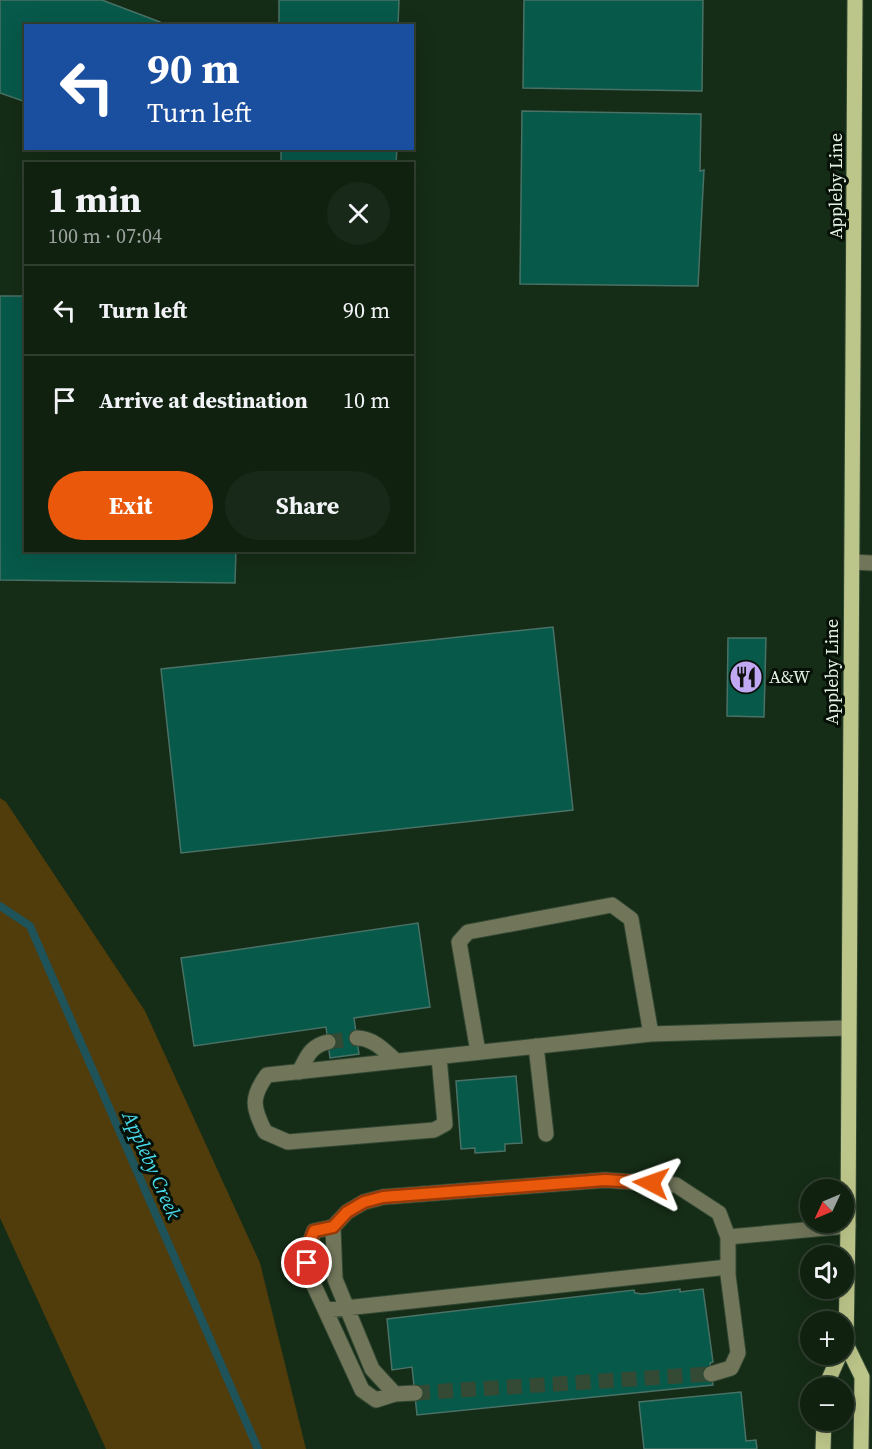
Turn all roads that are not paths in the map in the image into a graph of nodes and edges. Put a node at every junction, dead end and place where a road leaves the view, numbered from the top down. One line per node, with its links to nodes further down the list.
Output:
1 (855, 0): 2 (main road, Appleby Line)
2 (852, 562): 3 (lane); 4 (main road, Appleby Line)
3 (872, 563)
4 (848, 1028): 5 (lane); 14 (main road, Appleby Line)
5 (651, 1034): 8 (lane); 9 (lane)
6 (357, 1038): 11 (lane)
7 (328, 1042): 12 (lane)
8 (536, 1046): 9 (lane); 13 (lane)
9 (478, 1052): 10 (lane)
10 (439, 1057): 11 (lane); 12 (lane)
11 (396, 1061): 12 (lane)
12 (298, 1072)
13 (546, 1134)
14 (848, 1179)
15 (333, 1227): 18 (lane); 20 (lane); 21 (lane)
16 (800, 1231): 18 (lane)
17 (848, 1233): 22 (main road, Appleby Line)
18 (728, 1237): 19 (lane)
19 (728, 1267): 20 (lane); 24 (lane)
20 (346, 1308): 21 (lane); 26 (lane)
21 (327, 1310): 26 (lane)
22 (845, 1311)
23 (854, 1365): 29 (main road, Appleby Line)
24 (711, 1374)
25 (415, 1393): 26 (lane)
26 (395, 1394)
27 (824, 1431): 28 (main road)
28 (823, 1449)
29 (861, 1449)

